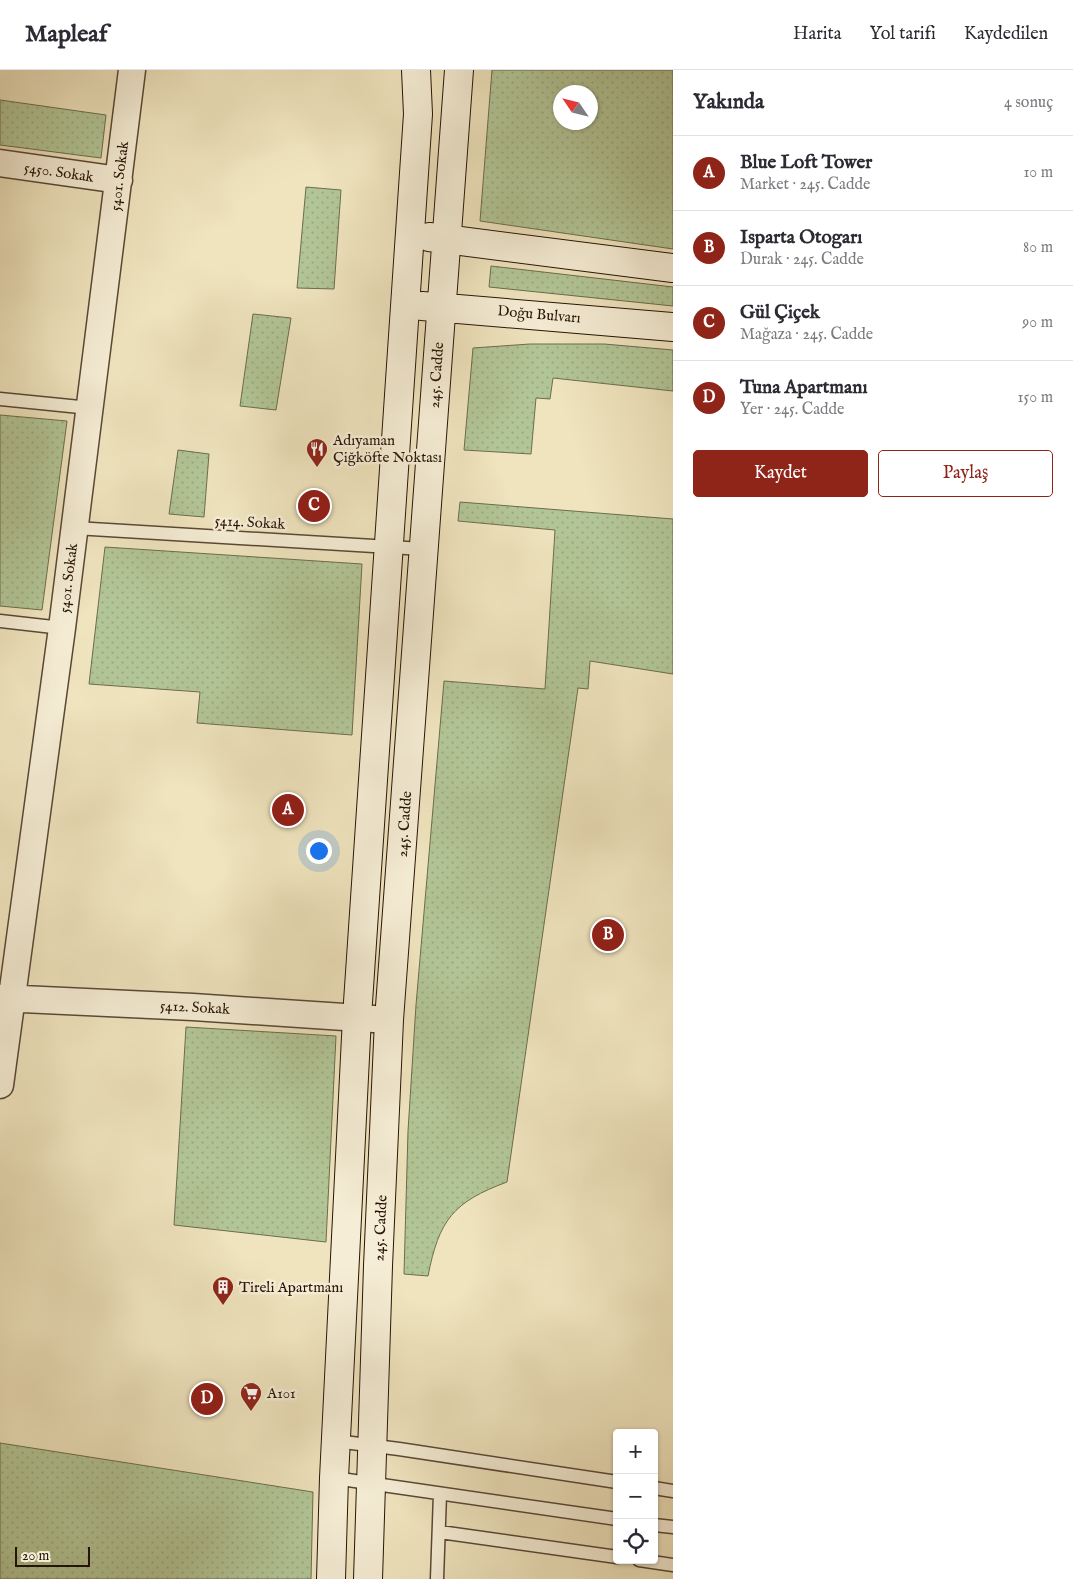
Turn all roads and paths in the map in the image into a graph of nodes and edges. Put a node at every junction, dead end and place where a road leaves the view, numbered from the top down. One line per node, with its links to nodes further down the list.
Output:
1 (132, 70): 5 (street, 5401. Sokak)
2 (416, 70): 6 (street)
3 (458, 70): 7 (street, 245. Cadde)
4 (0, 163): 5 (street, 5450. Sokak)
5 (119, 180): 13 (street, 5401. Sokak)
6 (410, 235): 7 (street); 9 (street)
7 (446, 239): 8 (street); 10 (street, 245. Cadde)
8 (673, 268)
9 (405, 304): 10 (street, Doğu Bulvarı); 15 (street)
10 (440, 307): 11 (street, Doğu Bulvarı); 16 (street, 245. Cadde)
11 (673, 327)
12 (0, 399): 13 (lane)
13 (90, 408): 14 (street, 5401. Sokak)
14 (75, 528): 15 (lane, 5414. Sokak); 18 (street, 5401. Sokak)
15 (389, 546): 16 (lane, 5414. Sokak); 20 (street)
16 (423, 549): 21 (street, 245. Cadde)
17 (0, 621): 18 (lane)
18 (62, 628): 19 (street, 5401. Sokak)
19 (6, 998): 20 (street, 5412. Sokak); 22 (street, 5401. Sokak)
20 (357, 1017): 21 (street, 5412. Sokak); 23 (street)
21 (389, 1020): 24 (street, 245. Cadde)
22 (0, 1085)
23 (336, 1441): 24 (lane); 25 (street)
24 (373, 1445): 26 (lane); 27 (street, 245. Cadde)
25 (334, 1478): 27 (lane); 38 (street)
26 (613, 1481)
27 (371, 1484): 30 (lane); 39 (street, 245. Cadde)
28 (658, 1489): 29 (lane)
29 (673, 1491)
30 (440, 1494): 31 (lane); 34 (lane)
31 (613, 1518)
32 (658, 1526): 33 (lane)
33 (673, 1528)
34 (440, 1532): 35 (lane); 40 (lane)
35 (613, 1556)
36 (658, 1563): 37 (lane)
37 (673, 1565)
38 (331, 1579)
39 (368, 1579)
40 (437, 1579)

